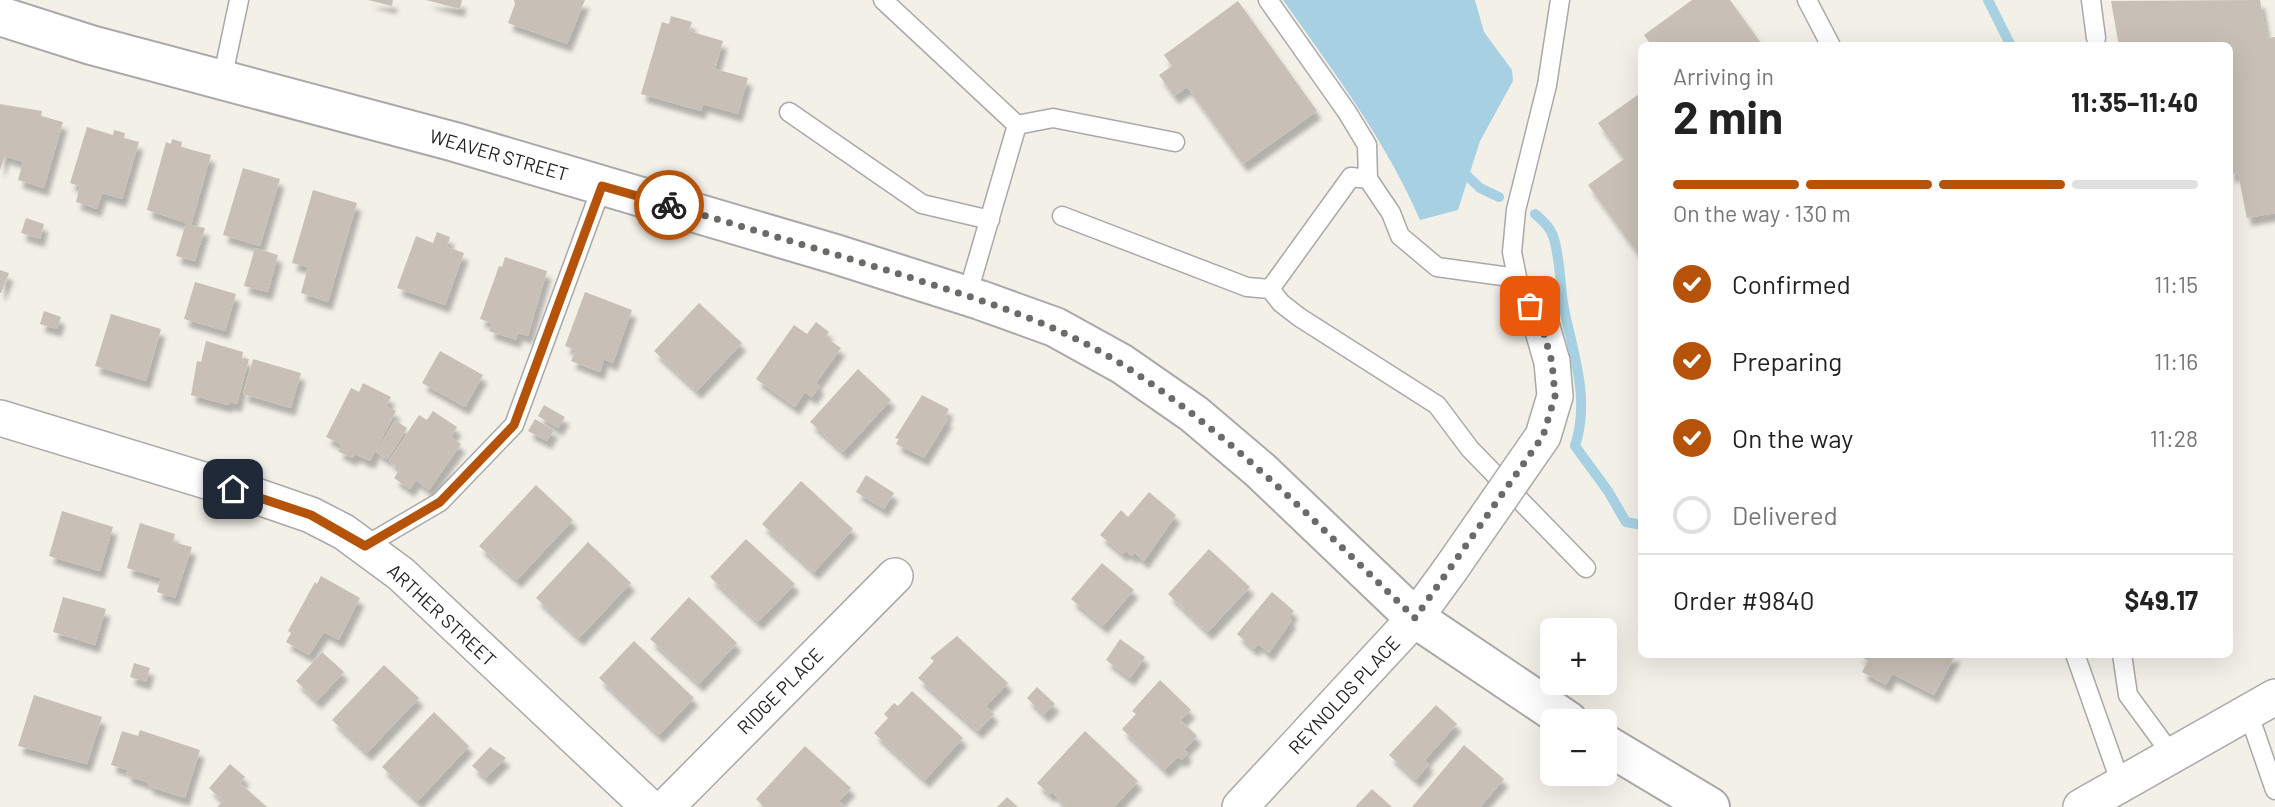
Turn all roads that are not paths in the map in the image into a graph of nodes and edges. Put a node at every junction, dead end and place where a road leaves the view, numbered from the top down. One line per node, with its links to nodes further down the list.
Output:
1 (239, 0): 10 (lane)
2 (883, 0): 12 (lane)
3 (1268, 0): 14 (lane)
4 (1560, 0): 18 (lane)
5 (1807, 0): 9 (lane)
6 (2091, 0): 8 (lane)
7 (0, 16): 10 (street, WEAVER STREET)
8 (2096, 38)
9 (1829, 42)
10 (222, 80): 15 (street, WEAVER STREET)
11 (789, 112): 17 (lane)
12 (1017, 125): 13 (lane); 17 (lane)
13 (1175, 142)
14 (1368, 179): 18 (lane); 19 (lane)
15 (602, 186): 20 (street, WEAVER STREET); 23 (lane)
16 (1062, 216): 19 (lane)
17 (990, 220): 20 (lane)
18 (1517, 278): 21 (lane)
19 (1270, 289): 24 (lane)
20 (967, 296): 26 (street, WEAVER STREET)
21 (1540, 320): 26 (street, REYNOLDS PLACE, bridge)
22 (0, 418): 23 (street, ARTHER STREET)
23 (365, 546): 35 (street, ARTHER STREET)
24 (1586, 568)
25 (895, 576): 36 (street, RIDGE PLACE)
26 (1415, 618): 30 (street, WEAVER STREET); 37 (street, REYNOLDS PLACE)
27 (2077, 658): 33 (lane)
28 (2123, 658): 32 (lane)
29 (2267, 704): 32 (street); 34 (lane)
30 (1550, 709)
31 (1617, 751): 38 (street)
32 (2172, 755): 33 (street)
33 (2121, 784): 39 (street)
34 (2275, 790)
35 (649, 807)
36 (666, 807)
37 (1240, 807)
38 (1710, 807)
39 (2081, 807)

